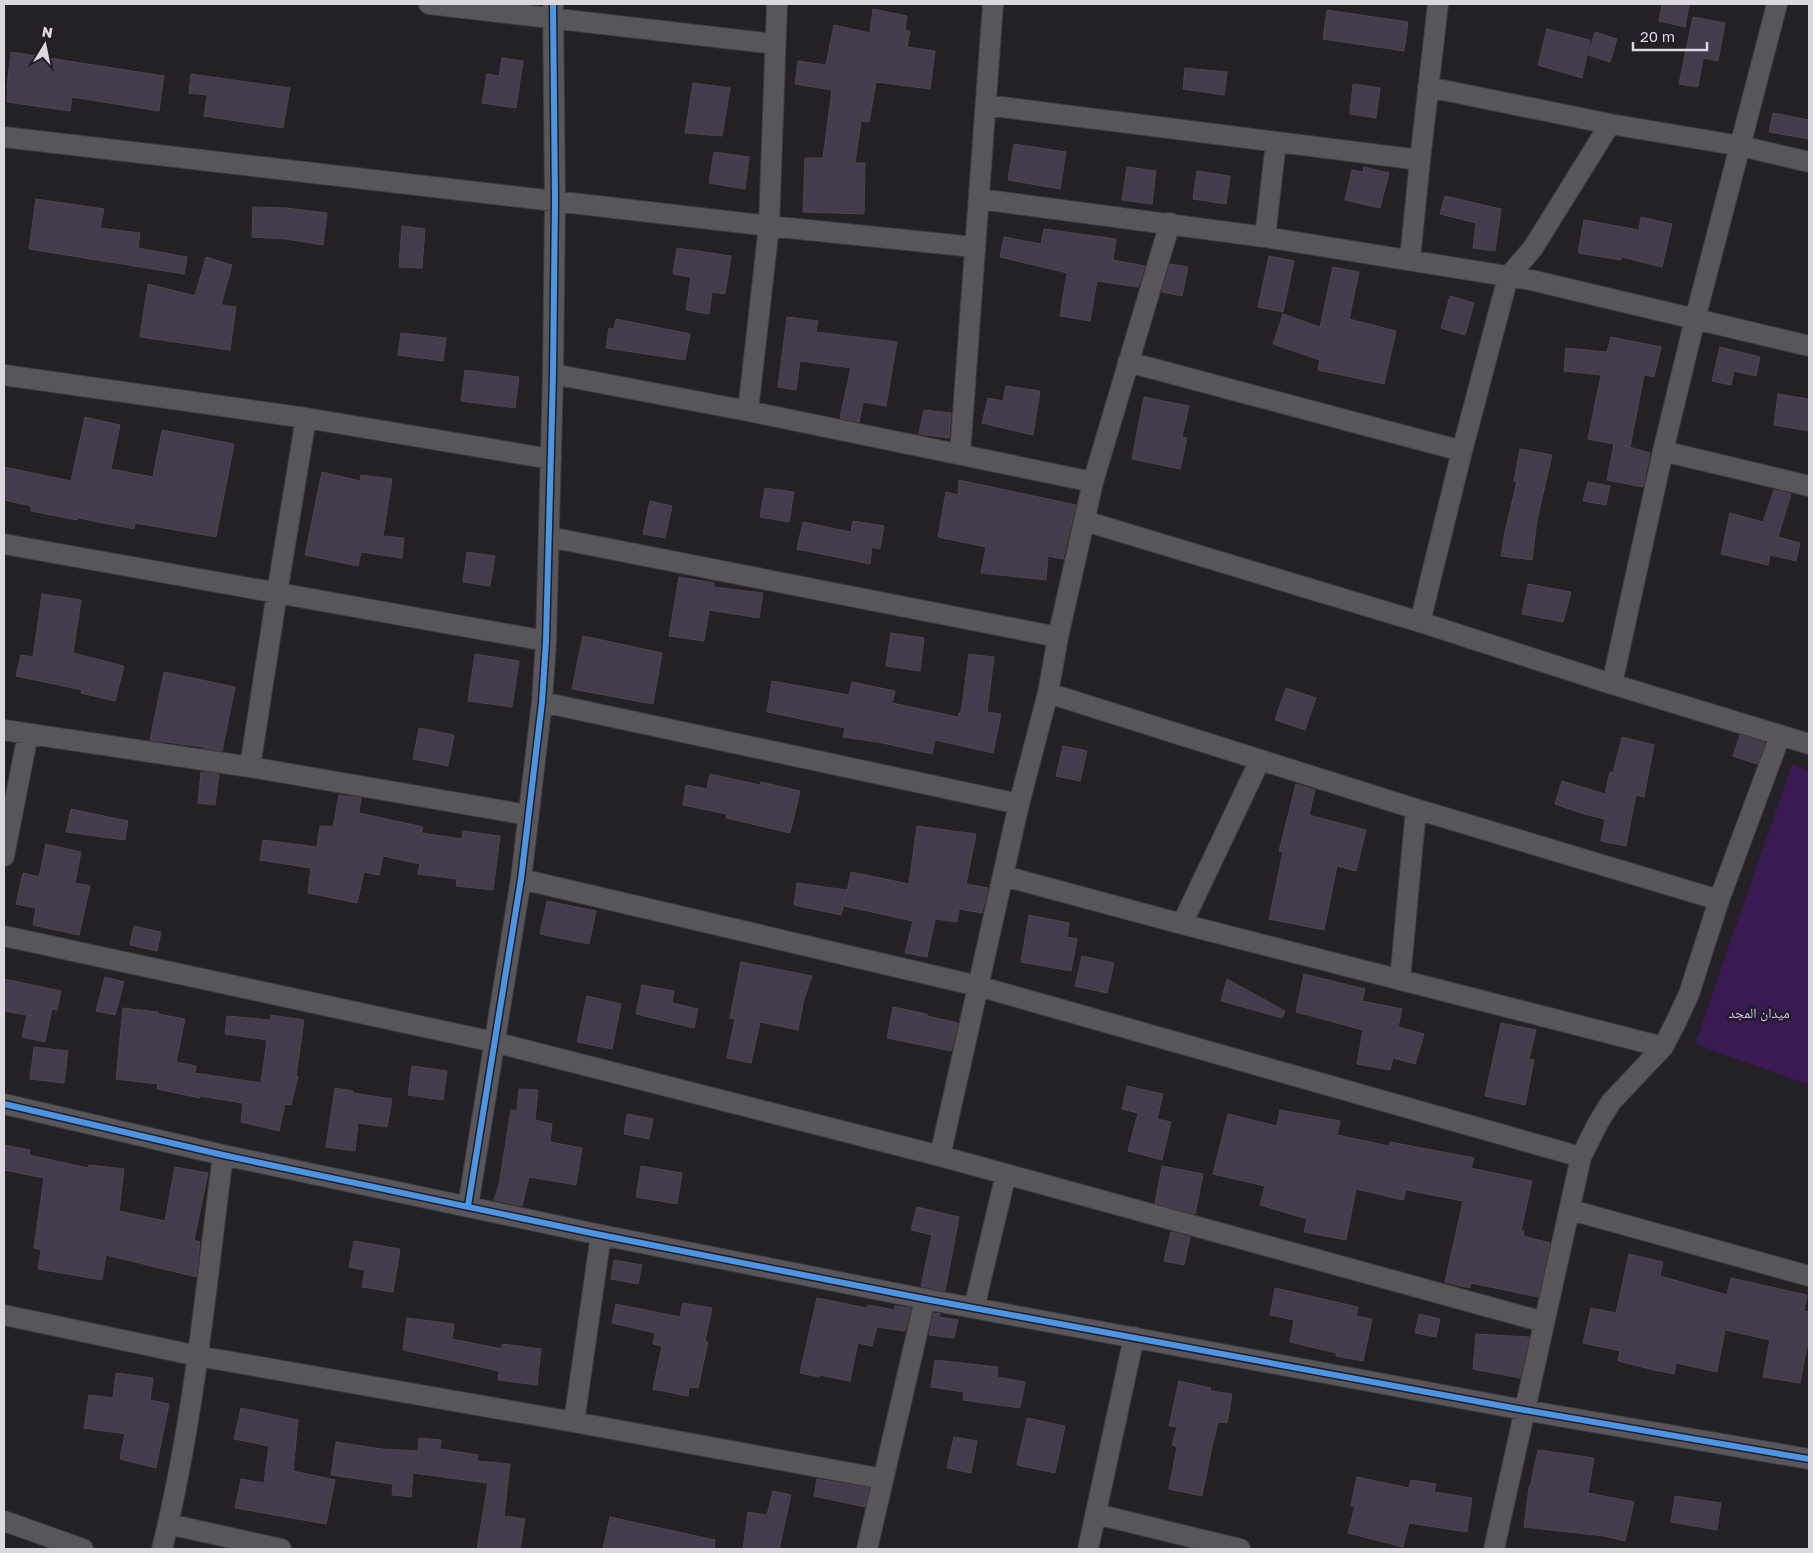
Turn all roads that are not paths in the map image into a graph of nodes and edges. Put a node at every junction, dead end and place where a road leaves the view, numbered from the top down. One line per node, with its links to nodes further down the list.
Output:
1 (429, 4): 6 (street)
2 (777, 4): 7 (street)
3 (994, 4): 9 (street)
4 (1438, 4): 8 (street)
5 (1778, 4): 13 (street)
6 (553, 11): 7 (street); 17 (street)
7 (775, 44): 19 (street)
8 (1428, 87): 10 (street); 14 (street)
9 (986, 106): 12 (street); 16 (street)
10 (1610, 124): 13 (street); 23 (street)
11 (4, 138): 17 (street)
12 (1276, 142): 14 (street); 20 (street)
13 (1741, 146): 15 (street); 24 (street)
14 (1420, 160): 22 (street)
15 (1809, 162)
16 (980, 199): 18 (street); 21 (street)
17 (555, 202): 19 (street); 27 (street)
18 (1170, 223): 20 (street); 26 (street)
19 (770, 226): 21 (street); 29 (street)
20 (1265, 237): 22 (street)
21 (974, 248): 33 (street)
22 (1410, 260): 23 (street)
23 (1508, 277): 24 (street); 31 (street)
24 (1695, 319): 25 (street); 32 (street)
25 (1809, 346)
26 (1128, 362): 31 (street); 35 (street)
27 (553, 374): 29 (street); 34 (street)
28 (4, 375): 30 (street)
29 (748, 411): 33 (street)
30 (306, 418): 34 (street); 40 (street)
31 (1462, 451): 41 (street)
32 (1663, 451): 36 (street); 44 (street)
33 (960, 454): 35 (street)
34 (551, 459): 38 (street)
35 (1092, 482): 37 (street)
36 (1809, 486)
37 (1085, 521): 41 (street); 42 (street)
38 (549, 536): 42 (street); 43 (street)
39 (4, 544): 40 (street)
40 (277, 593): 43 (street); 52 (street)
41 (1420, 622): 44 (street)
42 (1058, 638): 45 (street)
43 (546, 641): 46 (street)
44 (1612, 684): 49 (street)
45 (1048, 693): 51 (street); 53 (street)
46 (542, 702): 53 (street); 55 (street)
47 (4, 730): 48 (street)
48 (28, 734): 52 (street); 56 (street)
49 (1780, 736): 50 (street); 59 (street)
50 (1809, 744)
51 (1260, 760): 54 (street); 60 (street)
52 (250, 767): 55 (street)
53 (1019, 804): 57 (street)
54 (1416, 809): 59 (street); 62 (street)
55 (528, 815): 58 (street)
56 (4, 856)
57 (1004, 876): 60 (street); 63 (street)
58 (521, 879): 63 (street); 64 (street)
59 (1719, 900): 65 (street)
60 (1182, 924): 62 (street)
61 (4, 936): 64 (street)
62 (1400, 980): 65 (street)
63 (978, 986): 68 (street); 69 (street)
64 (494, 1042): 68 (street); 71 (street)
65 (1663, 1047): 69 (street)
66 (4, 1104): 67 (street)
67 (223, 1155): 71 (street); 80 (street)
68 (940, 1156): 70 (street)
69 (1581, 1157): 72 (street)
70 (1006, 1174): 76 (street); 78 (street)
71 (468, 1206): 73 (street)
72 (1571, 1210): 74 (street); 78 (street)
73 (600, 1235): 75 (street); 82 (street)
74 (1809, 1276)
75 (925, 1299): 76 (street); 84 (street)
76 (974, 1308): 79 (street)
77 (4, 1314): 80 (street)
78 (1544, 1322): 81 (street)
79 (1134, 1337): 81 (street); 85 (street)
80 (198, 1356): 82 (street); 87 (street)
81 (1524, 1410): 83 (street); 94 (street)
82 (574, 1422): 84 (street)
83 (1809, 1458)
84 (883, 1479): 91 (street)
85 (1096, 1514): 92 (street); 93 (street)
86 (4, 1521): 88 (street)
87 (168, 1524): 89 (street); 90 (street)
88 (83, 1549)
89 (162, 1549)
90 (281, 1549)
91 (866, 1549)
92 (1088, 1549)
93 (1240, 1549)
94 (1494, 1549)

